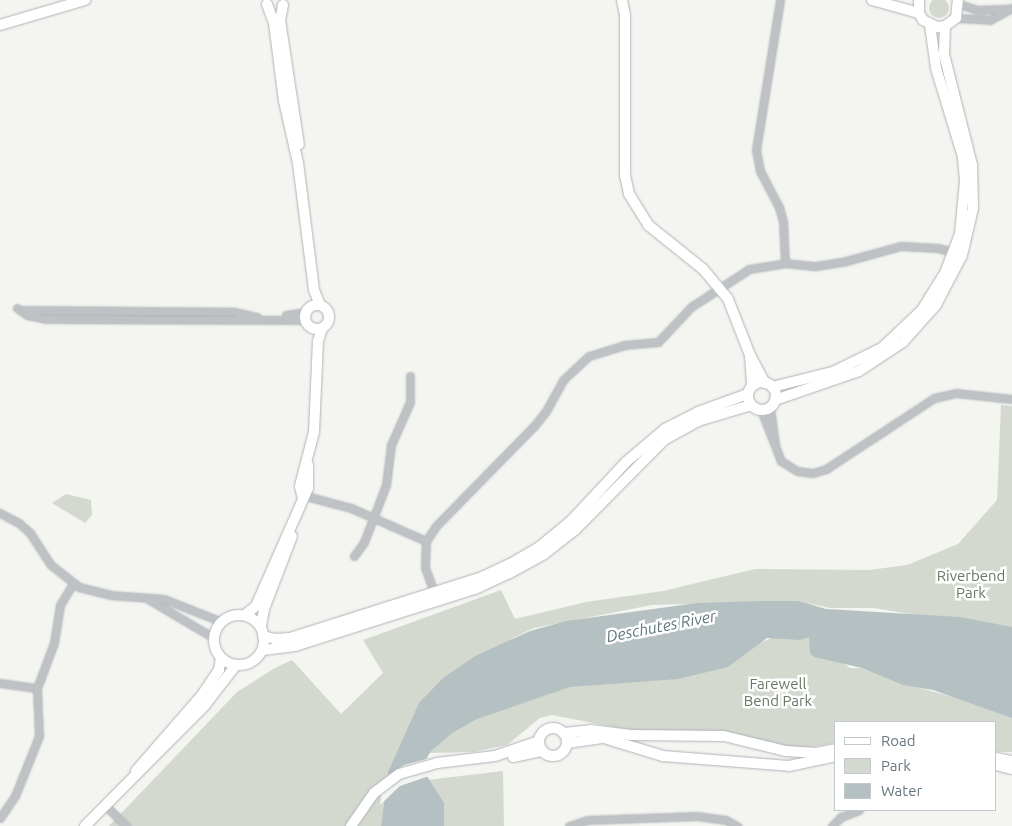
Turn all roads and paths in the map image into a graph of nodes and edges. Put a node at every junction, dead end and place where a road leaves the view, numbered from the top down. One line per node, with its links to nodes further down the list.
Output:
1 (85, 0): 14 (main road)
2 (622, 0): 12 (main road)
3 (628, 0): 12 (main road)
4 (780, 0): 21 (street)
5 (872, 0): 11 (main road)
6 (919, 0): 11 (main road)
7 (263, 2): 8 (main road); 17 (main road)
8 (287, 2): 18 (main road)
9 (958, 2): 10 (street); 13 (main road)
10 (1011, 8): 13 (street)
11 (919, 13): 15 (main road)
12 (625, 16): 22 (main road)
13 (956, 18): 16 (main road)
14 (0, 25)
15 (930, 25): 16 (main road); 20 (main road)
16 (945, 26): 20 (main road)
17 (279, 62): 18 (main road); 19 (main road)
18 (292, 91): 19 (main road)
19 (298, 163): 24 (main road)
20 (958, 254): 21 (street); 28 (main road); 32 (main road)
21 (785, 262): 22 (street)
22 (719, 287): 26 (main road); 37 (street)
23 (19, 309): 24 (street)
24 (310, 311): 25 (main road); 25 (main road)
25 (318, 329): 33 (main road)
26 (750, 355): 28 (main road); 29 (main road)
27 (410, 376): 35 (street)
28 (768, 385): 29 (main road); 32 (main road)
29 (750, 390): 31 (main road); 40 (main road)
30 (1012, 399): 32 (street)
31 (750, 405): 32 (main road); 40 (main road)
32 (769, 406)
33 (302, 495): 35 (street); 36 (main road)
34 (0, 513): 39 (street)
35 (374, 517): 37 (street); 38 (street)
36 (293, 523): 42 (main road); 44 (main road)
37 (426, 541): 40 (street)
38 (354, 556)
39 (73, 583): 41 (street); 50 (street)
40 (435, 595): 44 (main road); 46 (main road)
41 (148, 599): 43 (street); 45 (street)
42 (245, 615): 43 (main road); 44 (main road)
43 (222, 622): 45 (main road)
44 (262, 631): 46 (main road)
45 (214, 638): 47 (main road)
46 (263, 650): 48 (main road)
47 (221, 658): 48 (main road); 61 (main road)
48 (236, 666): 61 (main road)
49 (0, 683): 50 (street)
50 (36, 688): 64 (street)
51 (564, 733): 52 (main road); 53 (main road); 54 (main road)
52 (567, 743): 53 (main road); 55 (main road)
53 (540, 746): 58 (main road)
54 (834, 749)
55 (834, 756)
56 (997, 758): 57 (main road)
57 (1012, 761)
58 (480, 762): 67 (main road); 68 (main road)
59 (997, 765): 60 (main road)
60 (1012, 769)
61 (133, 778): 62 (main road)
62 (105, 806): 65 (main road); 66 (street)
63 (856, 811): 71 (street)
64 (0, 818)
65 (85, 826)
66 (126, 826)
67 (352, 826)
68 (359, 826)
69 (569, 826): 70 (street)
70 (737, 826)
71 (832, 826)

